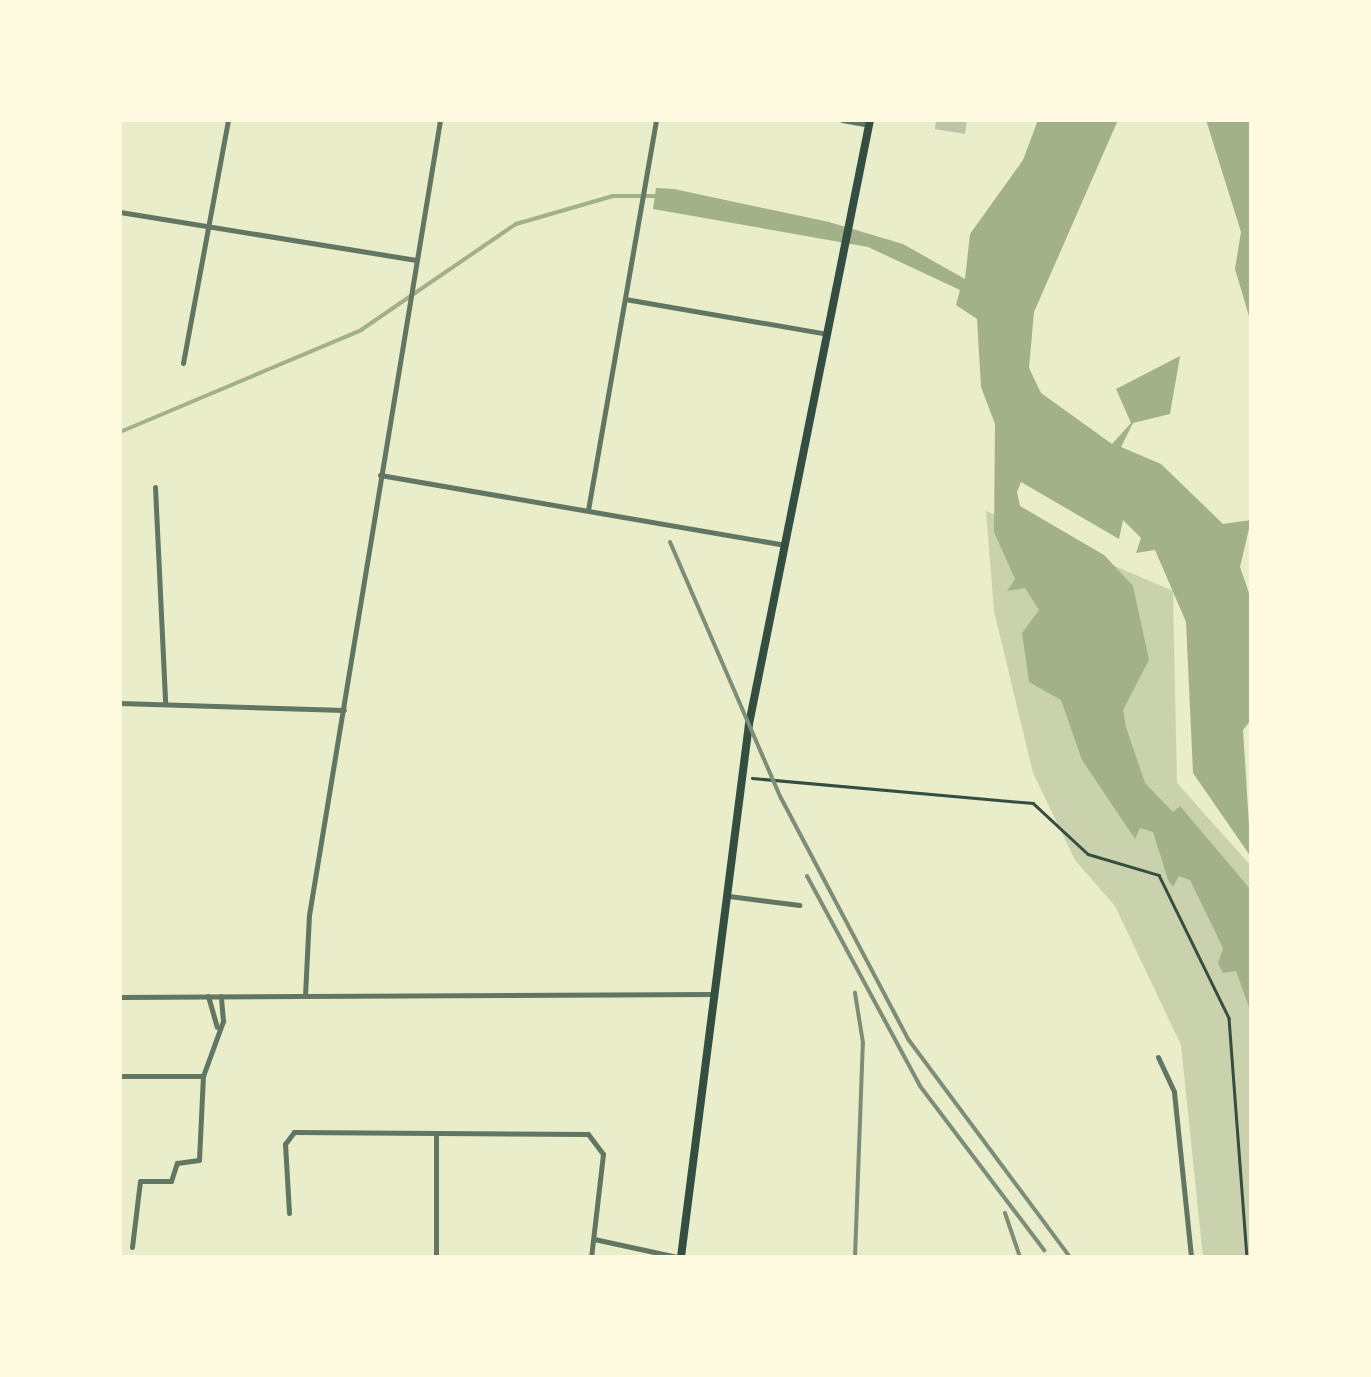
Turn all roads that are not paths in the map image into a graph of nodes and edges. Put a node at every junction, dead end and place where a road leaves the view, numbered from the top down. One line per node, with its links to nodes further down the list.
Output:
1 (228, 120): 7 (street)
2 (440, 120): 8 (street)
3 (656, 120): 9 (street)
4 (842, 120): 5 (street)
5 (870, 123): 10 (main road)
6 (120, 212): 7 (street)
7 (210, 225): 8 (street); 11 (street)
8 (416, 260): 12 (street)
9 (624, 299): 10 (street); 14 (street)
10 (827, 334): 15 (main road)
11 (183, 362)
12 (380, 475): 14 (street); 18 (street)
13 (156, 487): 16 (street)
14 (588, 510): 15 (street)
15 (784, 544): 19 (main road)
16 (166, 702): 17 (street); 18 (street)
17 (120, 703)
18 (344, 710): 24 (street)
19 (726, 896): 20 (street); 21 (main road)
20 (799, 905)
21 (714, 994): 24 (street); 36 (main road)
22 (208, 996): 23 (street); 25 (street); 26 (street)
23 (221, 996): 24 (street); 26 (street)
24 (305, 996)
25 (120, 997)
26 (217, 1027): 29 (street)
27 (1158, 1057): 37 (street)
28 (120, 1076): 29 (street)
29 (203, 1076): 33 (street)
30 (436, 1134): 31 (street); 32 (street); 34 (street)
31 (289, 1213)
32 (593, 1238): 35 (street); 36 (street)
33 (132, 1247)
34 (436, 1257)
35 (591, 1257)
36 (679, 1257)
37 (1191, 1257)

